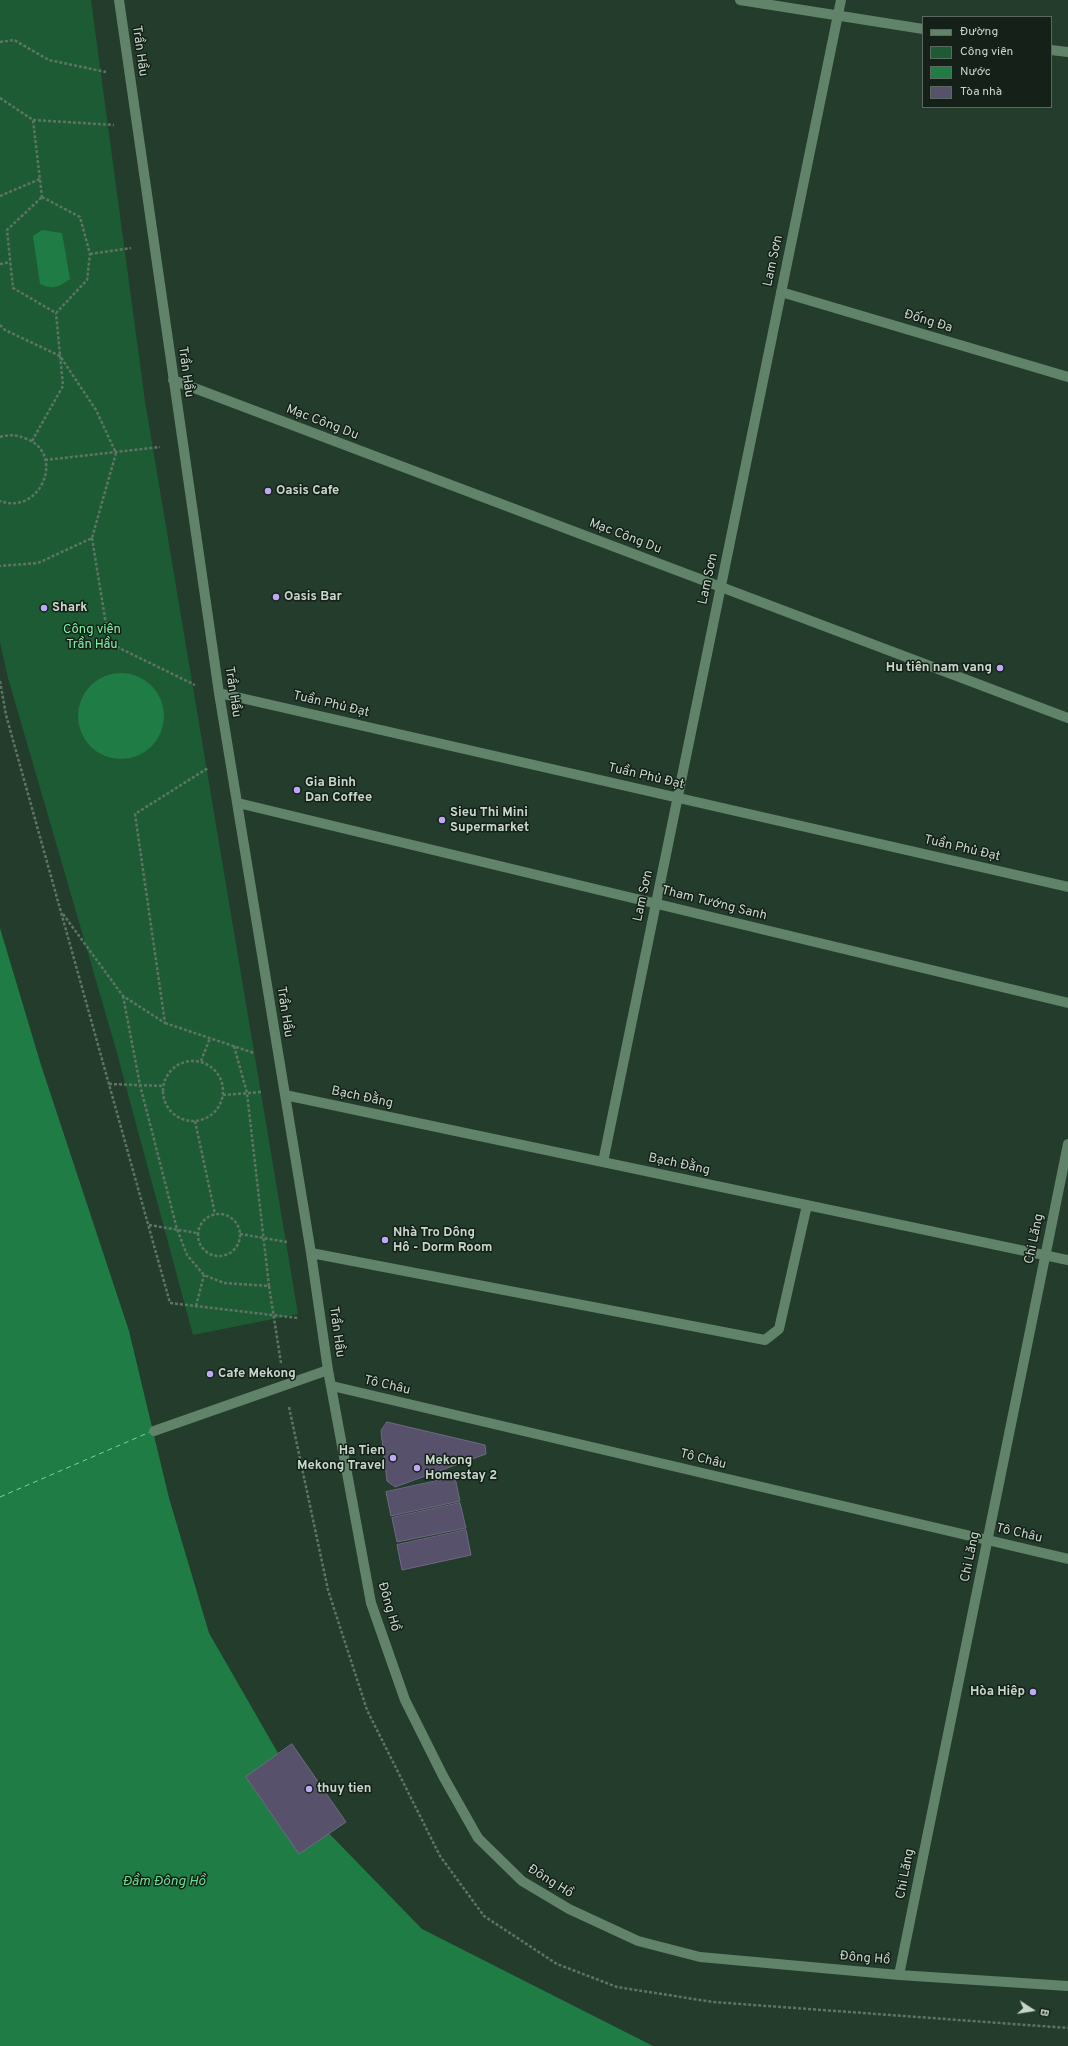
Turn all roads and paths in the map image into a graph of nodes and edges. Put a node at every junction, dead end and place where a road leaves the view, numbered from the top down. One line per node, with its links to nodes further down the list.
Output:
1 (119, 0): 25 (street, Trần Hầu)
2 (740, 0): 4 (street)
3 (841, 0): 4 (street, Lam Sơn)
4 (838, 16): 5 (street); 20 (street, Lam Sơn)
5 (922, 29)
6 (0, 42): 9 (path)
7 (1052, 50): 8 (street)
8 (1068, 52)
9 (110, 73)
10 (0, 98): 11 (path)
11 (33, 120): 12 (path); 13 (path)
12 (118, 126)
13 (40, 179): 14 (path); 15 (path)
14 (0, 196)
15 (42, 197): 17 (path); 18 (path)
16 (136, 248): 17 (path)
17 (90, 254): 21 (path)
18 (10, 262): 19 (path); 21 (path)
19 (0, 264)
20 (781, 292): 24 (street, Đống Đa); 34 (street, Lam Sơn)
21 (56, 313): 23 (path)
22 (0, 325): 23 (path)
23 (60, 356): 27 (path); 29 (path)
24 (1068, 377)
25 (173, 380): 34 (street, Mạc Công Du); 37 (street, Trần Hầu)
26 (0, 437): 27 (path)
27 (32, 441): 30 (path)
28 (166, 447): 29 (path)
29 (116, 453): 30 (path); 32 (path)
30 (45, 460): 31 (path)
31 (0, 501)
32 (92, 538): 33 (path); 36 (path)
33 (0, 566)
34 (721, 587): 38 (street, Mạc Công Du); 40 (street, Lam Sơn)
35 (0, 681): 44 (path)
36 (197, 686)
37 (219, 693): 40 (street, Tuần Phủ Đạt); 41 (street, Trần Hầu)
38 (1068, 718)
39 (209, 768): 47 (path)
40 (678, 798): 42 (street, Tuần Phủ Đạt); 43 (street, Lam Sơn)
41 (238, 803): 43 (street, Tham Tướng Sanh); 58 (street, Trần Hầu)
42 (1068, 887)
43 (656, 904): 46 (street, Tham Tướng Sanh); 61 (street, Lam Sơn)
44 (61, 912): 45 (path); 52 (path)
45 (123, 996): 47 (path); 53 (path)
46 (1068, 1003)
47 (166, 1023): 48 (path)
48 (210, 1038): 49 (path); 51 (path)
49 (234, 1046): 50 (path); 56 (path)
50 (261, 1055)
51 (201, 1061): 54 (path); 57 (path)
52 (109, 1084): 53 (path); 64 (path)
53 (140, 1085): 54 (path); 65 (path)
54 (162, 1086): 59 (path)
55 (267, 1092): 56 (path)
56 (247, 1093): 57 (path); 73 (path)
57 (223, 1095): 59 (path)
58 (284, 1095): 61 (street, Bạch Đằng); 69 (street, Trần Hầu)
59 (195, 1121): 63 (path)
60 (1068, 1144): 70 (street, Chi Lăng)
61 (602, 1162): 62 (street, Bạch Đằng)
62 (807, 1205): 69 (street); 70 (street, Bạch Đằng)
63 (215, 1214): 66 (path); 67 (path)
64 (148, 1225): 65 (path); 74 (path)
65 (177, 1229): 66 (path); 72 (path)
66 (198, 1233): 67 (path)
67 (240, 1234): 68 (path)
68 (291, 1243)
69 (311, 1253): 76 (street, Trần Hầu)
70 (1045, 1255): 71 (street, Bạch Đằng); 81 (street, Chi Lăng)
71 (1068, 1260)
72 (204, 1275): 73 (path); 74 (path)
73 (269, 1286): 75 (path)
74 (196, 1306): 75 (path)
75 (274, 1316): 76 (path); 78 (path)
76 (321, 1321): 77 (street, Trần Hầu)
77 (328, 1370): 78 (street); 79 (street, Trần Hầu)
78 (284, 1385): 80 (street); 85 (path)
79 (332, 1386): 81 (street, Tô Châu); 83 (street, Đông Hồ)
80 (154, 1431)
81 (987, 1539): 82 (street, Tô Châu); 83 (street, Chi Lăng)
82 (1068, 1559)
83 (899, 1975): 84 (street, Đông Hồ)
84 (1068, 1986)
85 (1068, 2028)

